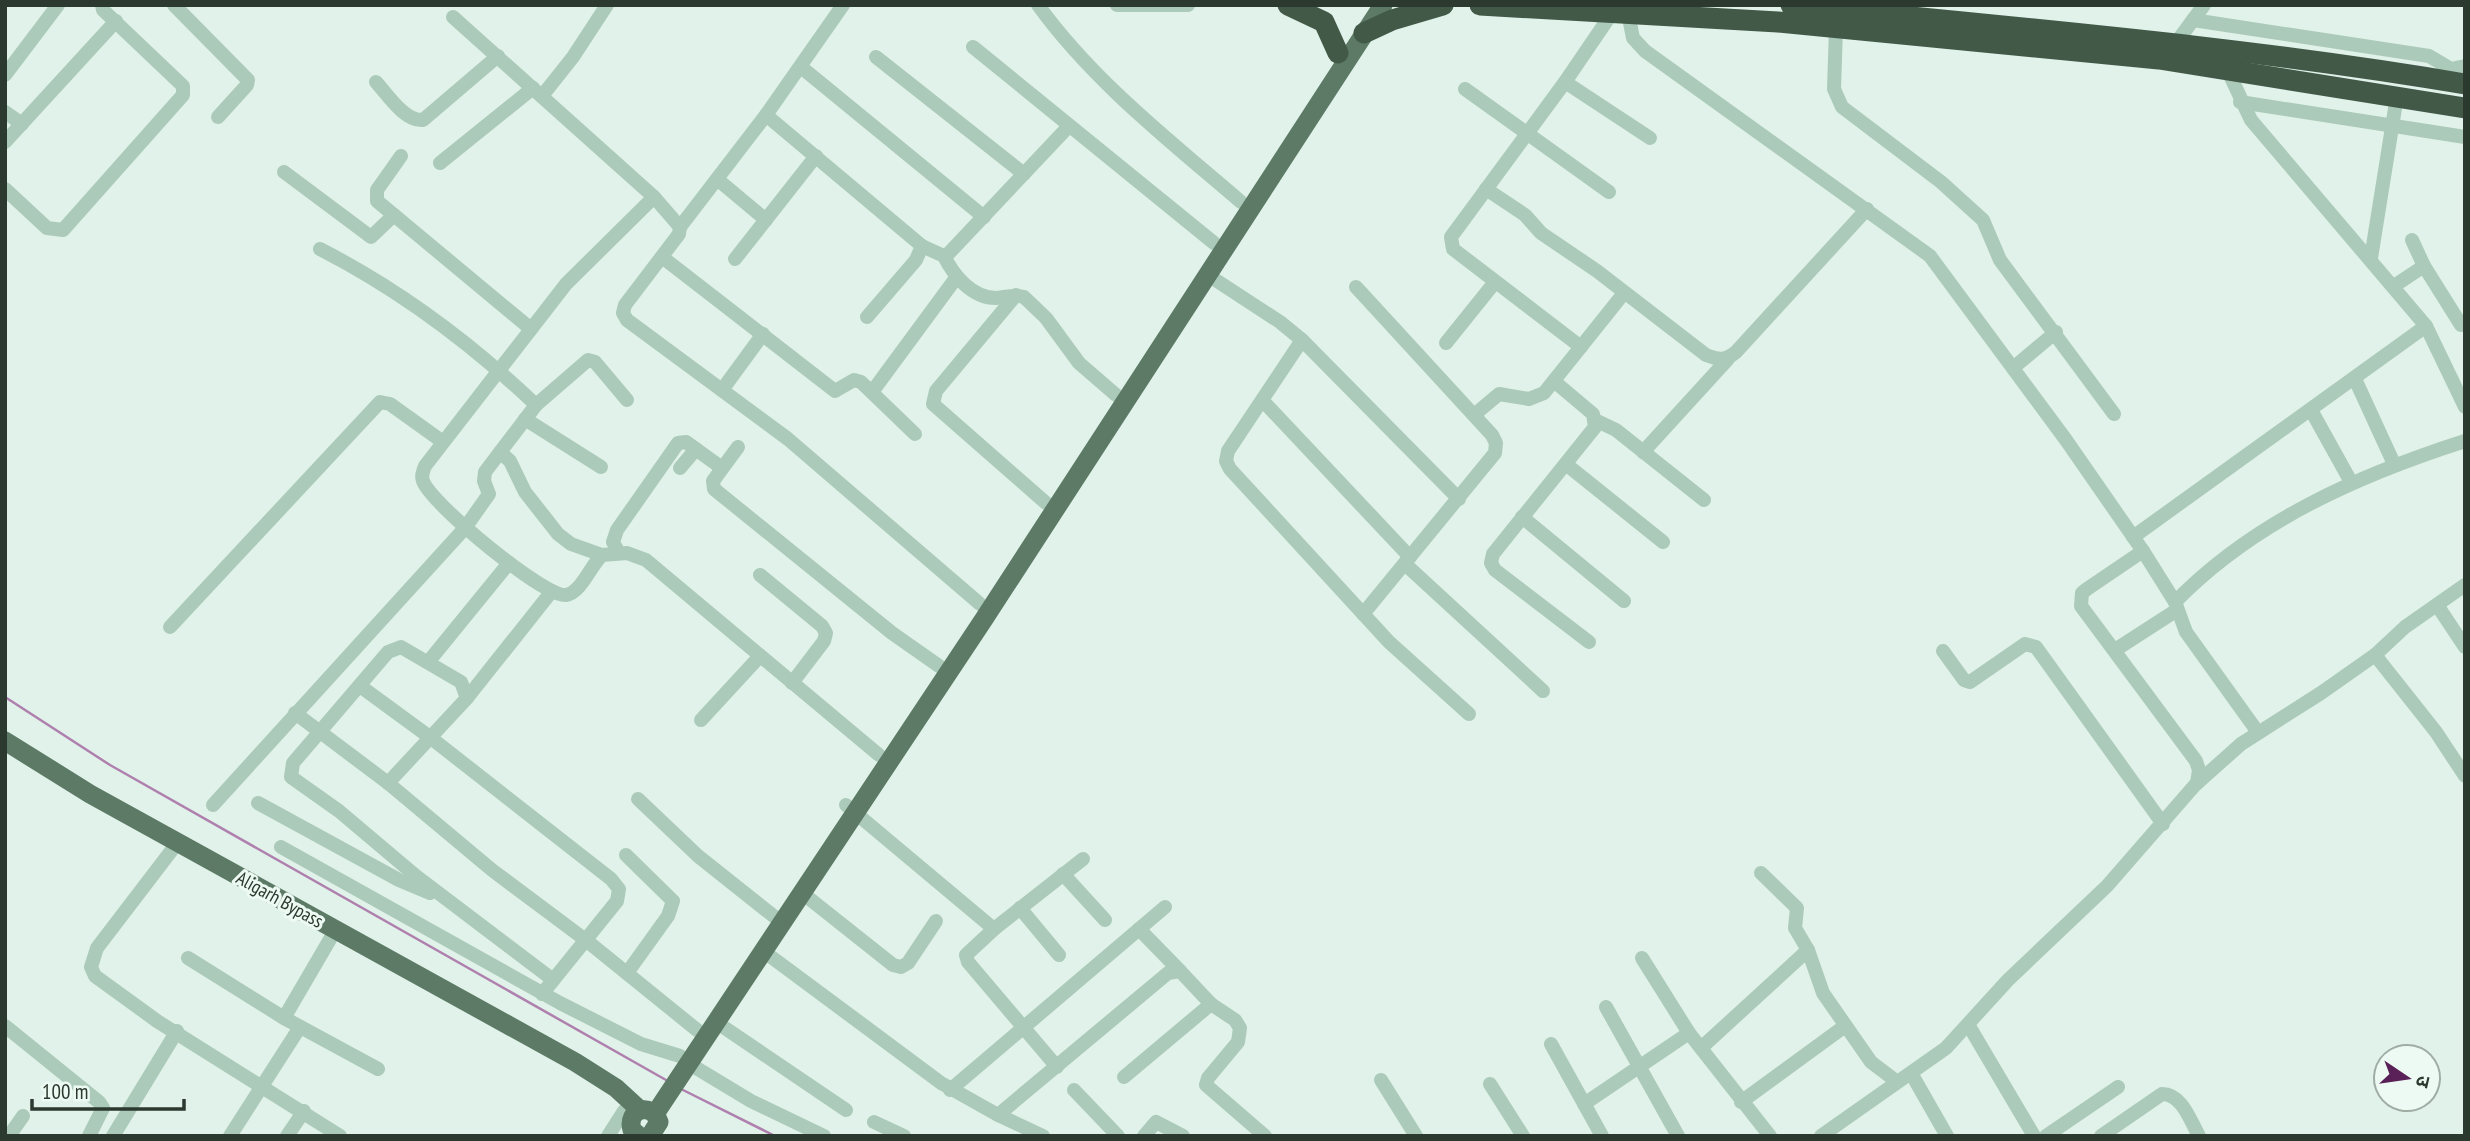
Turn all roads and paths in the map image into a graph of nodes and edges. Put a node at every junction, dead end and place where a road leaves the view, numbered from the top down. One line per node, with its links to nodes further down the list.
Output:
1 (58, 5): 31 (street)
2 (102, 5): 20 (street)
3 (174, 5): 42 (street)
4 (607, 5): 36 (street)
5 (843, 5): 29 (street)
6 (1038, 5): 60 (street)
7 (1117, 5): 8 (street)
8 (1188, 5)
9 (1288, 5): 25 (highway)
10 (1368, 5): 25 (main road)
11 (1383, 5): 22 (main road)
12 (1443, 5): 22 (highway)
13 (1480, 5): 17 (highway)
14 (1791, 5): 16 (highway)
15 (2204, 5): 19 (street)
16 (1890, 10): 23 (highway)
17 (1620, 13): 21 (highway); 33 (street); 61 (street)
18 (453, 17): 26 (street)
19 (2193, 20): 23 (street); 28 (street)
20 (116, 22): 43 (street); 56 (street)
21 (1836, 27): 30 (highway); 86 (street)
22 (1364, 33): 75 (main road)
23 (2176, 43): 34 (highway)
24 (973, 47): 44 (street)
25 (1338, 52): 60 (main road)
26 (498, 57): 32 (street); 36 (street)
27 (876, 57): 54 (street)
28 (2465, 66)
29 (801, 67): 41 (street); 63 (street)
30 (2227, 69): 37 (highway); 38 (street)
31 (5, 75)
32 (376, 82)
33 (1566, 82): 46 (street); 48 (street)
34 (2465, 84)
35 (1465, 89): 46 (street)
36 (537, 92): 52 (street); 59 (street)
37 (2397, 96): 39 (highway); 45 (street)
38 (2240, 102): 45 (street); 72 (street)
39 (2465, 108)
40 (5, 112): 43 (street)
41 (766, 115): 51 (street); 55 (street)
42 (218, 117)
43 (22, 124): 49 (street)
44 (1069, 125): 54 (street); 67 (street)
45 (2394, 127): 47 (street); 72 (street)
46 (1528, 134): 57 (street); 58 (street)
47 (2465, 137)
48 (1650, 138)
49 (5, 142)
50 (401, 156): 62 (street)
51 (816, 156): 64 (street); 68 (street)
52 (440, 163)
53 (284, 172): 62 (street)
54 (1024, 174): 63 (street)
55 (717, 179): 64 (street); 65 (street)
56 (5, 189)
57 (1486, 189): 77 (street); 80 (street)
58 (1609, 192)
59 (654, 197): 65 (street); 85 (street)
60 (1241, 202): 67 (main road)
61 (1867, 209): 91 (street); 92 (street)
62 (394, 215): 85 (street)
63 (984, 218): 70 (street)
64 (766, 220): 73 (street)
65 (680, 227): 71 (street)
66 (2412, 240): 74 (street)
67 (1214, 243): 98 (main road)
68 (922, 246): 70 (street); 82 (street)
69 (320, 249): 93 (street)
70 (944, 256): 76 (street)
71 (662, 257): 87 (street); 96 (street)
72 (2371, 258): 79 (street)
73 (735, 260)
74 (2424, 266): 79 (street); 83 (street)
75 (1208, 275): 88 (street); 168 (main road)
76 (956, 278): 81 (street); 97 (street)
77 (1496, 282): 89 (street); 90 (street)
78 (1356, 286): 105 (street)
79 (2394, 286): 84 (street)
80 (1624, 293): 90 (street); 91 (street)
81 (1016, 295): 98 (street); 123 (street)
82 (867, 317)
83 (2461, 325)
84 (2426, 326): 94 (street); 102 (street)
85 (531, 329): 93 (street)
86 (2056, 332): 92 (street); 104 (street)
87 (763, 334): 96 (street); 97 (street)
88 (1302, 340): 100 (street); 121 (street)
89 (1446, 343)
90 (1581, 347): 95 (street)
91 (1728, 359): 114 (street)
92 (2013, 368): 126 (street)
93 (499, 370): 101 (street); 110 (street)
94 (2355, 379): 103 (street); 115 (street)
95 (1555, 382): 105 (street); 107 (street)
96 (722, 390): 137 (street)
97 (872, 391): 108 (street)
98 (1116, 396): 123 (main road)
99 (627, 400): 101 (street)
100 (1264, 402): 131 (street); 140 (street)
101 (537, 405): 106 (street)
102 (2465, 407)
103 (2311, 411): 120 (street); 126 (street)
104 (2114, 414)
105 (1474, 415): 121 (street)
106 (525, 419): 113 (street); 117 (street)
107 (1595, 420): 114 (street); 116 (street)
108 (915, 435)
109 (2465, 441): 115 (street)
110 (443, 442): 125 (street); 141 (street)
111 (738, 447): 119 (street)
112 (696, 449): 118 (street); 119 (street); 129 (street)
113 (500, 452): 125 (street); 130 (street)
114 (1643, 452): 122 (street)
115 (2394, 464): 120 (street)
116 (1566, 465): 124 (street); 127 (street)
117 (601, 467)
118 (680, 468)
119 (722, 468): 149 (street)
120 (2351, 482): 139 (street)
121 (1459, 499): 131 (street)
122 (1704, 500)
123 (1046, 503): 137 (main road)
124 (1522, 517): 136 (street); 142 (street)
125 (465, 528): 132 (street); 154 (street)
126 (2133, 537): 128 (street)
127 (1663, 542)
128 (2143, 551): 139 (street); 144 (street)
129 (619, 553): 130 (street); 147 (street)
130 (602, 555): 135 (street)
131 (1407, 561): 140 (street); 152 (street)
132 (509, 563): 135 (street); 148 (street)
133 (760, 575): 150 (street)
134 (2465, 585): 138 (street)
135 (552, 591): 153 (street)
136 (1624, 601)
137 (980, 604): 149 (main road)
138 (2437, 605): 143 (street); 146 (street)
139 (2176, 606): 144 (street); 157 (street)
140 (1363, 614): 155 (street)
141 (170, 627)
142 (1589, 642)
143 (2465, 647)
144 (2115, 650): 164 (street)
145 (1943, 651): 169 (street)
146 (2375, 655): 157 (street); 162 (street)
147 (760, 656): 150 (street); 156 (street)
148 (429, 662): 151 (street); 153 (street)
149 (939, 666): 161 (main road)
150 (792, 683): 161 (street)
151 (360, 686): 158 (street); 159 (street)
152 (1542, 691)
153 (467, 698): 159 (street)
154 (295, 713): 158 (street); 167 (street)
155 (1469, 713)
156 (701, 720)
157 (2257, 731): 164 (street)
158 (321, 733): 163 (street); 177 (street)
159 (431, 737): 163 (street); 186 (street)
160 (5, 741): 170 (main road, Aligarh Bypass)
161 (879, 755): 168 (main road)
162 (2465, 776)
163 (388, 783): 186 (street)
164 (2197, 783): 169 (street)
165 (638, 799): 180 (street)
166 (258, 803): 177 (street)
167 (214, 805)
168 (851, 808): 176 (main road); 180 (main road); 184 (street)
169 (2163, 824): 202 (street)
170 (178, 842): 183 (main road, Aligarh Bypass); 206 (street)
171 (281, 847): 195 (street)
172 (626, 855): 193 (street)
173 (1083, 859): 175 (street)
174 (1762, 873): 188 (street)
175 (1063, 874): 179 (street); 181 (street)
176 (801, 892): 180 (main road); 182 (street)
177 (444, 898): 194 (street)
178 (1165, 907): 185 (street)
179 (1020, 908): 184 (street); 189 (street)
180 (776, 918): 187 (main road); 205 (main road)
181 (1105, 920)
182 (936, 921)
183 (335, 929): 198 (street); 229 (main road, Aligarh Bypass)
184 (994, 929): 204 (street)
185 (1139, 929): 192 (street); 204 (street)
186 (587, 941): 193 (street); 194 (street)
187 (762, 950): 199 (main road); 221 (street)
188 (1808, 950): 201 (street); 209 (street)
189 (1059, 955)
190 (188, 958): 198 (street)
191 (1642, 958): 207 (street)
192 (1180, 971): 196 (street); 211 (street)
193 (627, 973): 205 (street)
194 (552, 979): 195 (street)
195 (542, 994): 210 (street)
196 (1210, 1004): 215 (street); 244 (street)
197 (1605, 1007): 212 (street)
198 (284, 1018): 203 (street)
199 (716, 1022): 210 (main road); 225 (street)
200 (5, 1026): 232 (street)
201 (1845, 1026): 217 (street); 223 (street)
202 (1969, 1026): 214 (street); 252 (street)
203 (300, 1027): 213 (street); 218 (street)
204 (1025, 1027): 211 (street); 221 (street)
205 (697, 1030): 210 (main road)
206 (177, 1031): 218 (street); 233 (street)
207 (1689, 1033): 209 (street); 212 (street)
208 (1551, 1044): 224 (street)
209 (1701, 1048): 223 (street)
210 (681, 1064): 229 (main road); 238 (street)
211 (1057, 1067): 227 (street)
212 (1640, 1068): 224 (street); 248 (street)
213 (378, 1069)
214 (1912, 1073): 217 (street); 251 (street)
215 (1124, 1077)
216 (1381, 1080): 245 (street)
217 (1896, 1081): 250 (street)
218 (260, 1084): 226 (street); 234 (street)
219 (1490, 1084): 246 (street)
220 (2118, 1087): 253 (street)
221 (950, 1090): 227 (street)
222 (1074, 1090): 241 (street)
223 (1741, 1102): 249 (street)
224 (1584, 1104): 247 (street)
225 (846, 1110)
226 (304, 1111): 235 (street); 236 (street)
227 (998, 1115): 240 (street)
228 (23, 1116): 231 (street)
229 (645, 1121): 237 (street)
230 (874, 1122): 239 (street)
231 (9, 1136)
232 (89, 1136)
233 (113, 1136)
234 (230, 1136)
235 (287, 1136)
236 (340, 1136)
237 (608, 1136)
238 (824, 1136)
239 (904, 1136)
240 (1043, 1136)
241 (1118, 1136)
242 (1144, 1136): 243 (street)
243 (1183, 1136)
244 (1265, 1136)
245 (1416, 1136)
246 (1523, 1136)
247 (1602, 1136)
248 (1678, 1136)
249 (1770, 1136)
250 (1821, 1136)
251 (1947, 1136)
252 (2034, 1136)
253 (2046, 1136)
254 (2101, 1136): 255 (street)
255 (2199, 1136)

